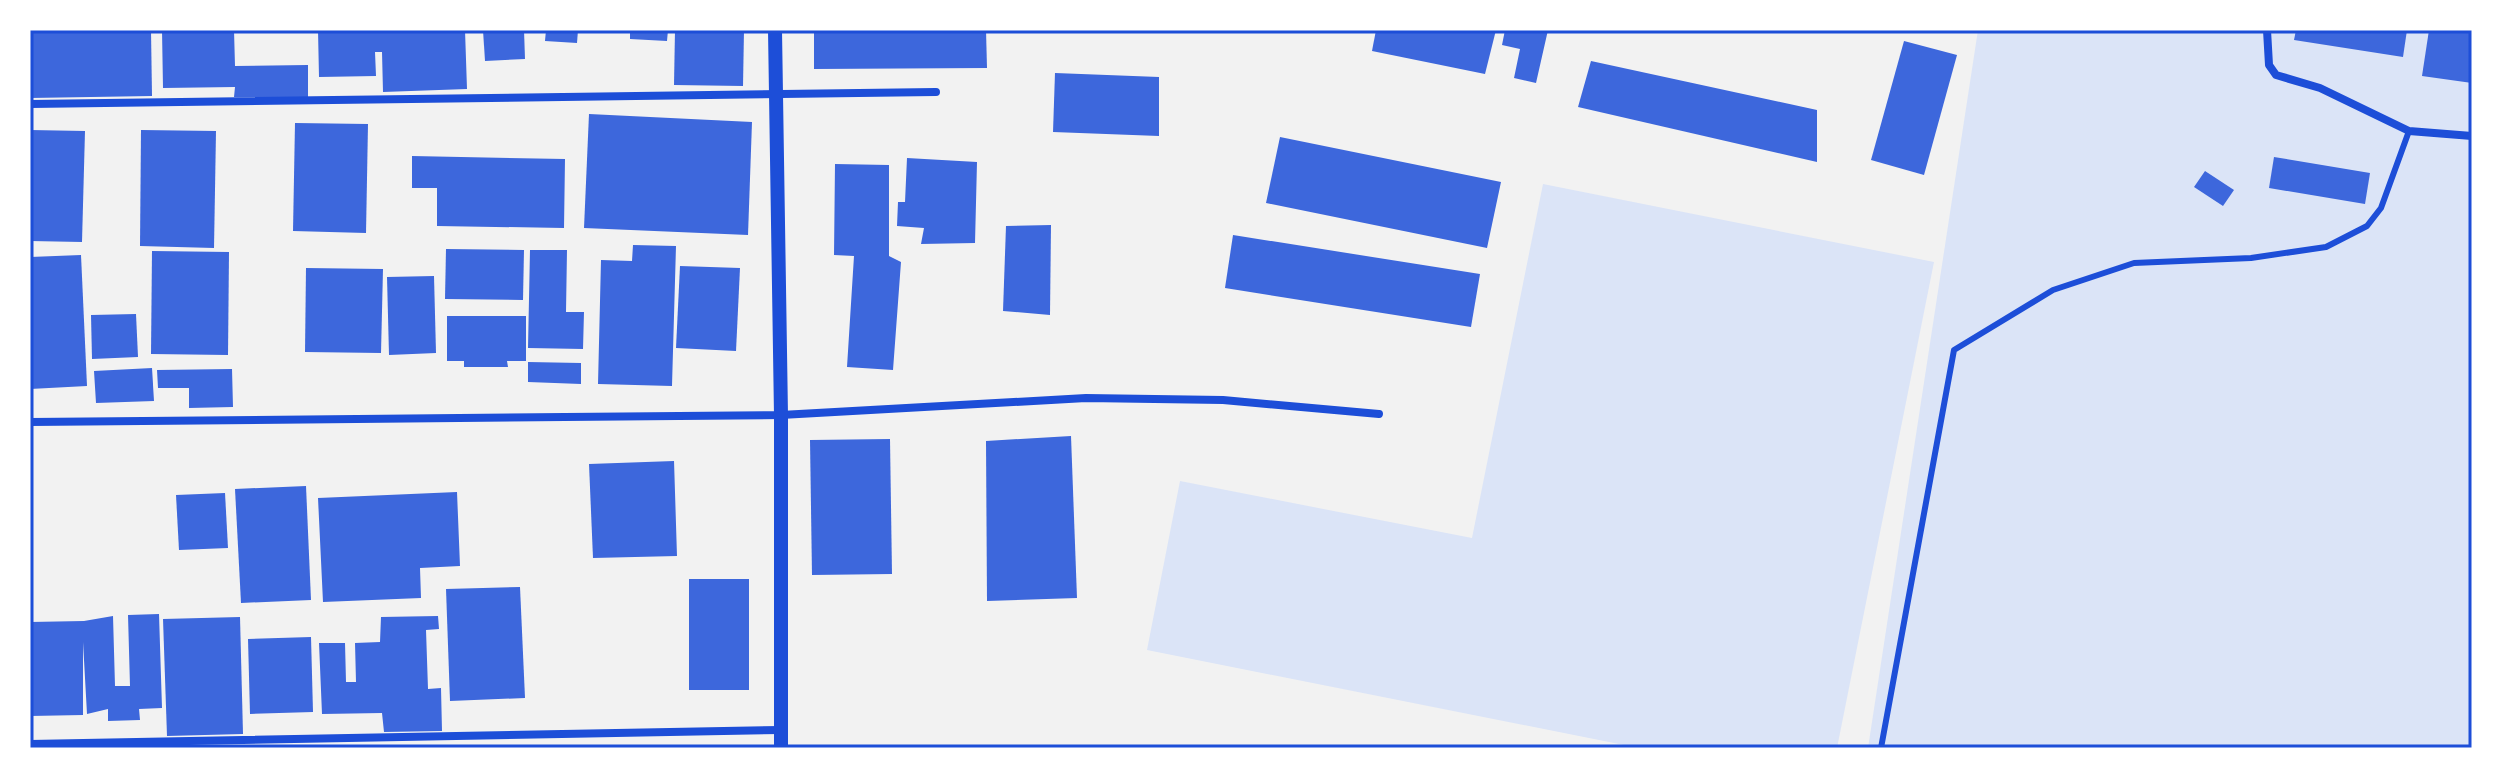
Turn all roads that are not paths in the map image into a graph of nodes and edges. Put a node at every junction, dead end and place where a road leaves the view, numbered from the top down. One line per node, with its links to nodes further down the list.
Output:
1 (775, 30): 4 (street)
2 (2267, 30): 6 (street)
3 (936, 92): 4 (street)
4 (775, 96): 5 (street); 9 (street)
5 (30, 104)
6 (2409, 131): 7 (street); 14 (lane)
7 (2472, 136)
8 (1379, 414): 9 (street)
9 (781, 415): 10 (street); 11 (street)
10 (30, 422)
11 (781, 730): 12 (street); 13 (street)
12 (30, 744)
13 (781, 748)
14 (1881, 748)

